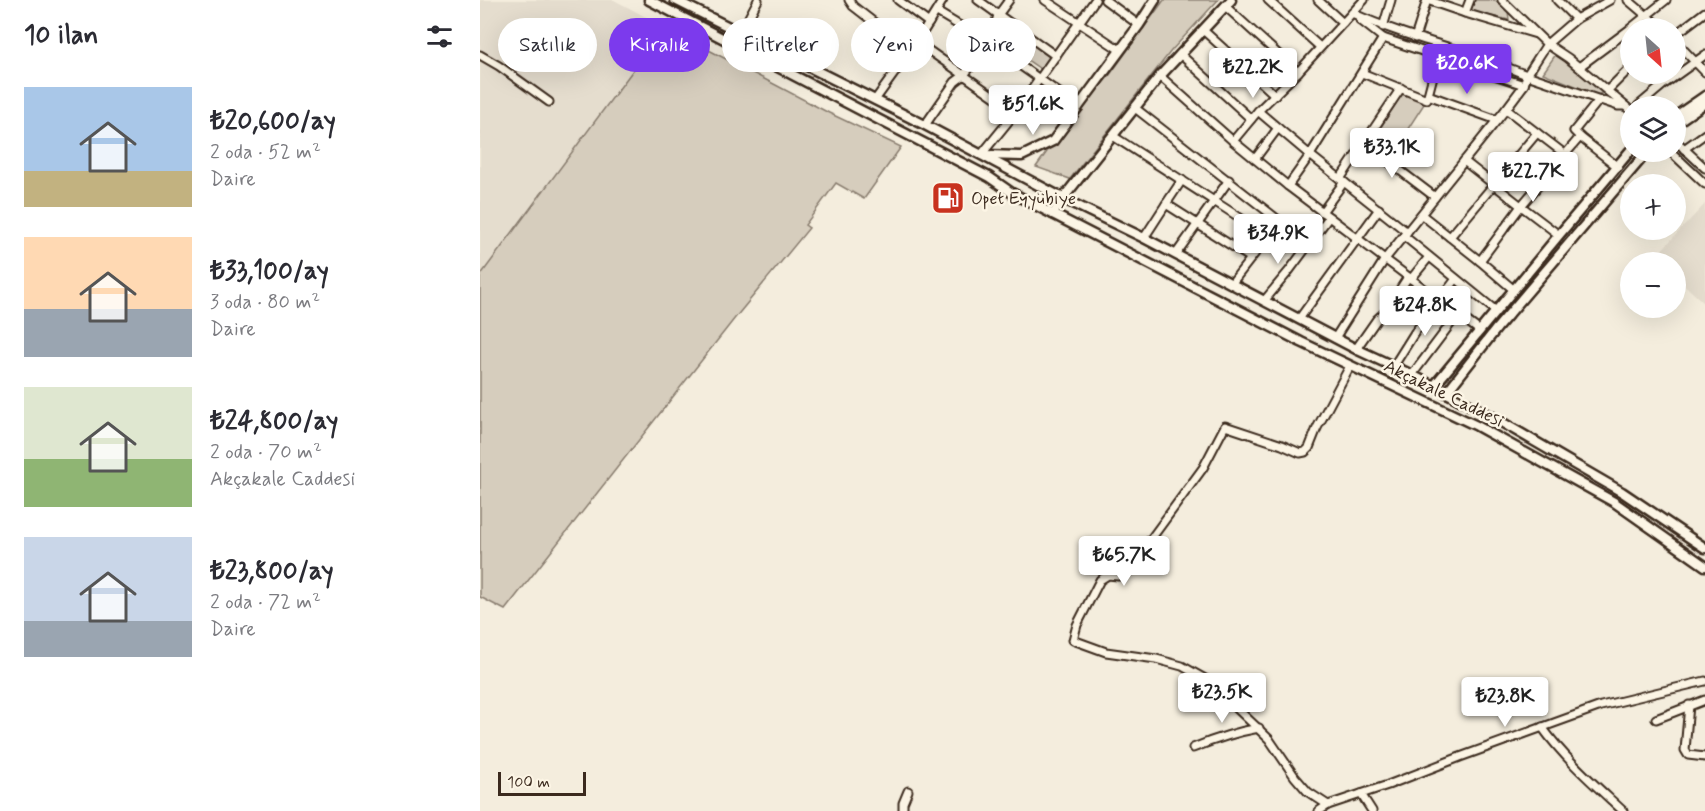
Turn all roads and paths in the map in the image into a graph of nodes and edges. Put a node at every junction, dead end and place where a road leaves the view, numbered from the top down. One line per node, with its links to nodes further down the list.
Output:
1 (649, 0): 130 (main road, Akçakale Caddesi)
2 (675, 0): 42 (main road, Akçakale Caddesi)
3 (758, 0): 31 (street)
4 (849, 0): 32 (street)
5 (898, 0): 33 (street)
6 (942, 0): 25 (street)
7 (978, 0): 29 (street)
8 (1009, 0): 29 (street)
9 (1045, 0): 40 (street)
10 (1095, 0): 40 (street)
11 (1105, 0): 43 (street)
12 (1155, 0): 43 (main road)
13 (1268, 0): 52 (street)
14 (1318, 0): 41 (street)
15 (1364, 0): 27 (street)
16 (1391, 0): 45 (street)
17 (1427, 0): 28 (street); 50 (street)
18 (1470, 0): 28 (street)
19 (1502, 0): 47 (street)
20 (1610, 0): 39 (street)
21 (1628, 0): 30 (street)
22 (1666, 0): 30 (street)
23 (1562, 2): 39 (street)
24 (1228, 3): 46 (main road); 67 (street)
25 (937, 12): 34 (street); 35 (street)
26 (1705, 12): 44 (street)
27 (1352, 13): 41 (street); 45 (street); 49 (street)
28 (1465, 13): 47 (street)
29 (998, 15): 36 (street); 59 (street)
30 (1646, 15): 37 (street); 38 (street)
31 (748, 18)
32 (868, 18)
33 (922, 18)
34 (933, 18)
35 (947, 18)
36 (997, 18)
37 (1643, 18)
38 (1649, 18)
39 (1576, 19): 51 (street)
40 (1079, 22): 53 (street); 59 (street)
41 (1343, 22): 52 (street)
42 (722, 25)
43 (1139, 25): 53 (main road)
44 (1686, 26)
45 (1383, 27): 50 (street)
46 (1203, 30): 55 (main road); 78 (street)
47 (1540, 36): 51 (street)
48 (1620, 37): 62 (street)
49 (1383, 38): 60 (street); 69 (street)
50 (1415, 38): 70 (street)
51 (1548, 44): 62 (street); 70 (street)
52 (1320, 47): 67 (street)
53 (1120, 50): 87 (main road)
54 (1686, 52): 61 (street)
55 (1180, 54): 72 (main road); 95 (street)
56 (480, 55): 85 (street)
57 (934, 55): 71 (street)
58 (1705, 55): 61 (street)
59 (1056, 56): 74 (street)
60 (1438, 57): 75 (street); 79 (street)
61 (1696, 62): 68 (street); 80 (street)
62 (1579, 67): 77 (street)
63 (818, 72): 82 (main road, Akçakale Caddesi)
64 (895, 72): 82 (street)
65 (966, 72): 71 (street)
66 (1029, 72): 74 (street)
67 (1298, 72): 78 (street)
68 (1705, 72)
69 (1362, 73): 76 (street); 108 (street)
70 (1527, 75): 75 (street); 83 (street)
71 (963, 76): 93 (street); 97 (street)
72 (1160, 76): 89 (main road); 103 (street)
73 (1620, 78): 77 (street)
74 (1039, 79): 87 (street); 93 (street)
75 (1524, 85): 90 (street)
76 (1401, 88): 79 (street); 104 (street)
77 (1608, 90): 84 (street)
78 (1275, 95): 92 (street)
79 (1428, 95): 96 (street)
80 (1650, 96)
81 (1705, 96): 91 (main road)
82 (875, 100): 97 (main road, Akçakale Caddesi)
83 (1599, 100): 88 (street); 102 (street)
84 (1620, 101)
85 (549, 102)
86 (1705, 103): 94 (main road)
87 (1079, 106): 107 (main road)
88 (1620, 106)
89 (1135, 108): 101 (main road); 118 (street)
90 (1506, 109): 96 (street); 99 (street)
91 (1686, 109)
92 (1258, 111): 95 (street); 98 (street)
93 (1016, 112): 107 (street)
94 (1686, 116)
95 (1251, 119): 103 (street)
96 (1497, 120): 111 (street)
97 (925, 125): 107 (main road, Akçakale Caddesi)
98 (1278, 128): 108 (street); 110 (street)
99 (1537, 133): 109 (street); 121 (street)
100 (1705, 134): 105 (street)
101 (1113, 135): 117 (street); 124 (main road)
102 (1580, 136): 109 (street); 115 (street)
103 (1233, 141): 110 (street)
104 (1364, 143): 119 (street); 123 (street)
105 (1686, 148)
106 (1686, 151): 116 (street)
107 (981, 155): 124 (main road, Akçakale Caddesi)
108 (1310, 155): 119 (street); 122 (street)
109 (1566, 155): 127 (street)
110 (1255, 159): 122 (street)
111 (1464, 161): 121 (street); 123 (street)
112 (1622, 162): 115 (main road)
113 (1638, 162): 163 (main road)
114 (1682, 162): 120 (street)
115 (1618, 167): 136 (main road)
116 (1705, 168)
117 (1182, 180): 125 (street); 126 (street)
118 (1229, 180): 125 (street); 133 (street)
119 (1342, 180): 128 (street); 129 (street)
120 (1705, 184)
121 (1494, 185): 127 (street); 138 (street)
122 (1288, 186): 129 (street)
123 (1435, 197): 131 (street)
124 (1064, 198): 130 (main road); 139 (main road, Akçakale Caddesi)
125 (1214, 201): 134 (street); 137 (street)
126 (1166, 204): 134 (street); 139 (street)
127 (1521, 206): 136 (street); 146 (street)
128 (1379, 209): 135 (street); 140 (street)
129 (1322, 212): 132 (street)
130 (1053, 214): 159 (main road, Akçakale Caddesi)
131 (1422, 214): 135 (street); 138 (street)
132 (1329, 217): 140 (street); 141 (street)
133 (1280, 221): 137 (street); 141 (street)
134 (1197, 224): 142 (street); 144 (street)
135 (1406, 234): 143 (street); 145 (street)
136 (1559, 235): 150 (main road)
137 (1268, 237): 144 (street)
138 (1450, 237): 146 (street)
139 (1144, 238): 142 (main road, Akçakale Caddesi)
140 (1357, 238): 145 (street); 155 (street)
141 (1309, 244): 152 (street)
142 (1176, 254): 149 (main road, Akçakale Caddesi)
143 (1429, 257): 147 (street); 148 (street)
144 (1251, 258): 149 (street)
145 (1385, 259): 147 (street); 157 (street)
146 (1480, 261): 150 (street)
147 (1410, 278): 151 (street); 158 (street)
148 (1456, 279): 151 (street); 153 (street)
149 (1231, 284): 152 (main road, Akçakale Caddesi)
150 (1514, 290): 153 (main road)
151 (1439, 300): 154 (street); 160 (street)
152 (1264, 301): 155 (main road, Akçakale Caddesi)
153 (1496, 311): 156 (main road)
154 (1458, 314): 156 (street); 161 (street)
155 (1299, 319): 157 (main road, Akçakale Caddesi)
156 (1480, 331): 162 (main road)
157 (1335, 338): 158 (main road, Akçakale Caddesi)
158 (1356, 349): 160 (main road, Akçakale Caddesi)
159 (1350, 366): 165 (main road, Akçakale Caddesi); 171 (street)
160 (1393, 367): 161 (main road, Akçakale Caddesi)
161 (1412, 375): 162 (main road, Akçakale Caddesi)
162 (1434, 386): 163 (main road, Akçakale Caddesi)
163 (1446, 393): 164 (main road, Akçakale Caddesi)
164 (1705, 548)
165 (1705, 566)
166 (1705, 681): 170 (street)
167 (1705, 700): 168 (street)
168 (1689, 705): 169 (street); 173 (street)
169 (1656, 719)
170 (1542, 727): 175 (street); 180 (street)
171 (1260, 729): 172 (street); 176 (street)
172 (1193, 748)
173 (1705, 757)
174 (908, 791): 177 (street)
175 (1361, 794): 176 (street); 179 (street)
176 (1328, 805): 178 (street)
177 (903, 811)
178 (1319, 811)
179 (1372, 811)
180 (1623, 811)

